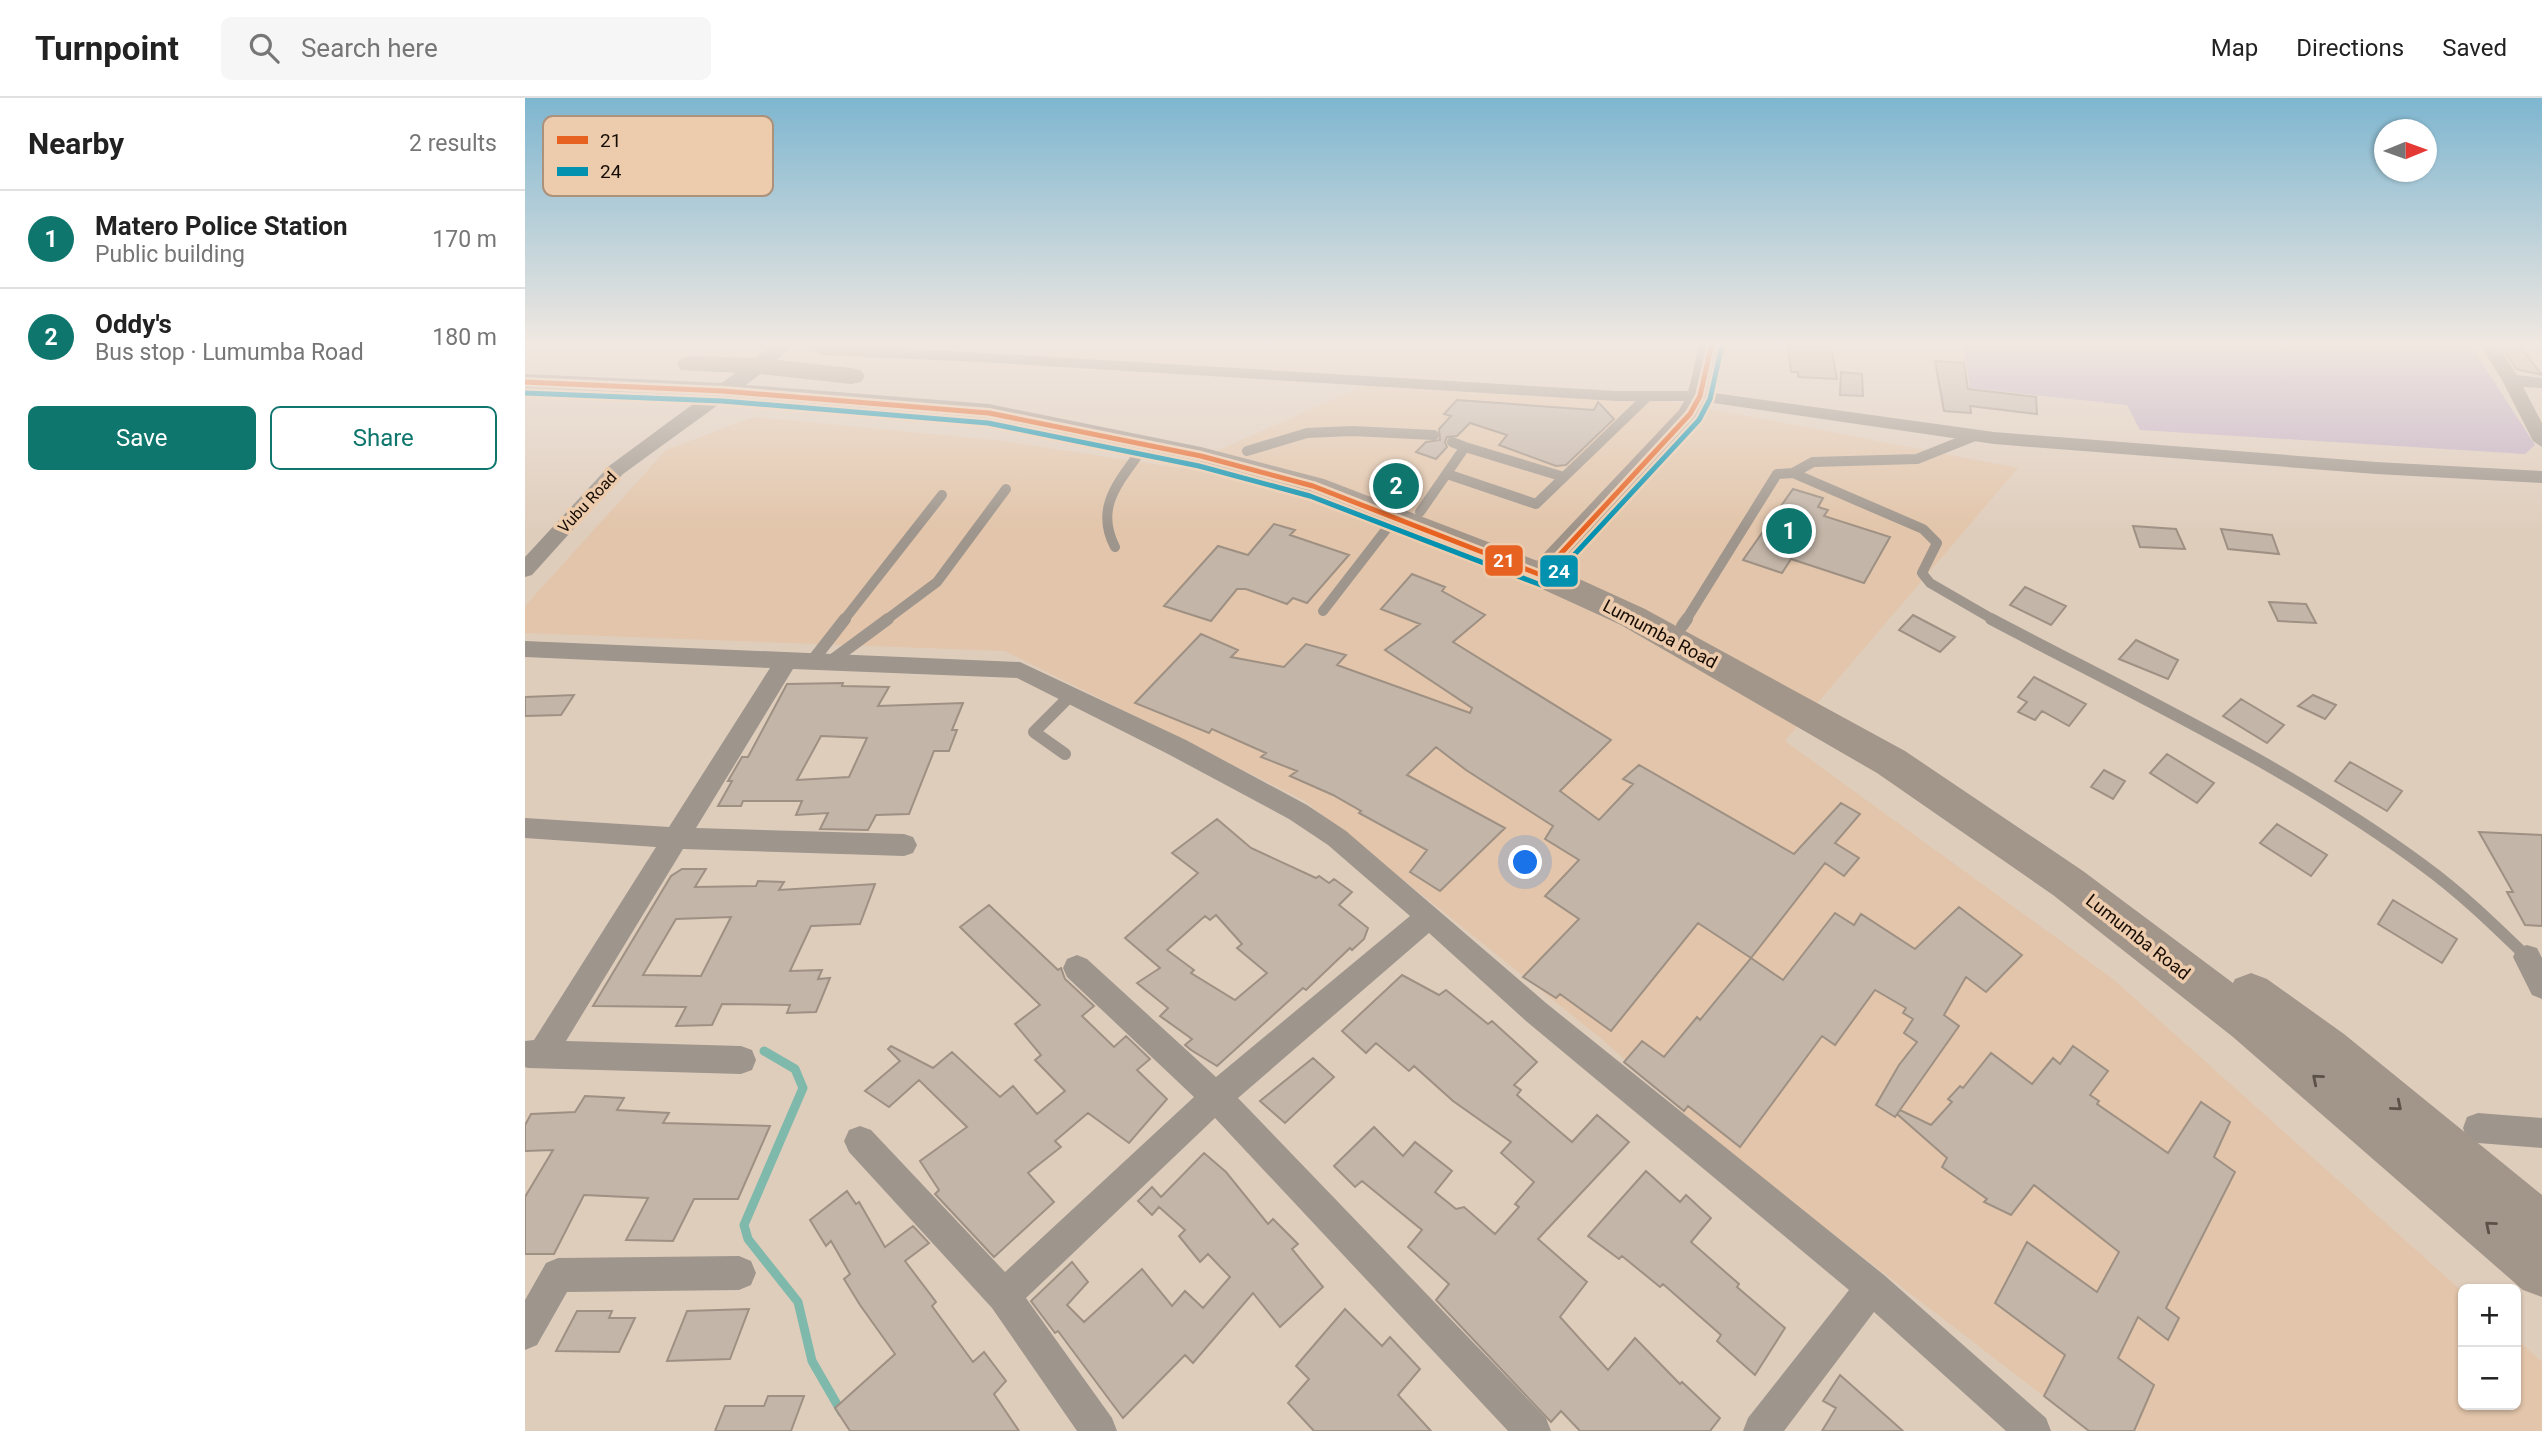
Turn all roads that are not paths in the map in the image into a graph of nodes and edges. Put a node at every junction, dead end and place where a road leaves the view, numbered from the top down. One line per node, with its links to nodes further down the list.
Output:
1 (704, 405): 24 (street, Vubu Road)
2 (895, 405): 12 (main road, Lumumba Road)
3 (1048, 405): 14 (main road, Lumumba Road)
4 (1639, 405): 17 (lane)
5 (1692, 405): 23 (main road)
6 (1754, 405): 9 (street)
7 (2524, 405): 10 (street)
8 (1434, 435): 14 (lane)
9 (1977, 435): 15 (lane); 18 (street)
10 (2542, 441)
11 (1452, 442): 13 (lane)
12 (1145, 445): 21 (main road, Lumumba Road); 22 (lane)
13 (1465, 447): 16 (lane); 17 (lane)
14 (1247, 451): 21 (main road, Lumumba Road)
15 (1793, 473): 26 (lane); 35 (lane)
16 (1447, 474): 17 (lane); 21 (lane)
17 (1564, 477)
18 (2542, 477)
19 (1006, 489): 28 (lane)
20 (943, 495): 28 (lane)
21 (1408, 515): 23 (main road, Lumumba Road); 25 (lane)
22 (1115, 547)
23 (1538, 567): 26 (main road, Lumumba Road); 45 (main road, Lumumba Road, one-way to 23)
24 (525, 570)
25 (1323, 611)
26 (1682, 626): 44 (main road, Lumumba Road, one-way to 44)
27 (525, 649): 28 (street)
28 (810, 660): 29 (street); 32 (street)
29 (1070, 695): 30 (lane); 34 (street)
30 (1065, 754)
31 (525, 828): 32 (street)
32 (677, 838): 33 (street); 38 (street)
33 (904, 845)
34 (1429, 916): 40 (street); 47 (street)
35 (2535, 958): 37 (street)
36 (1077, 968): 40 (street)
37 (2542, 986)
38 (533, 1054): 39 (street)
39 (741, 1060)
40 (1216, 1097): 48 (street); 51 (street)
41 (2478, 1128): 42 (street)
42 (2542, 1133)
43 (860, 1141): 48 (street)
44 (2542, 1227)
45 (2542, 1271)
46 (739, 1273): 49 (street)
47 (1873, 1286): 52 (street); 53 (street)
48 (1003, 1296): 50 (street)
49 (525, 1333)
50 (1099, 1431)
51 (1533, 1431)
52 (1761, 1431)
53 (2033, 1431)

